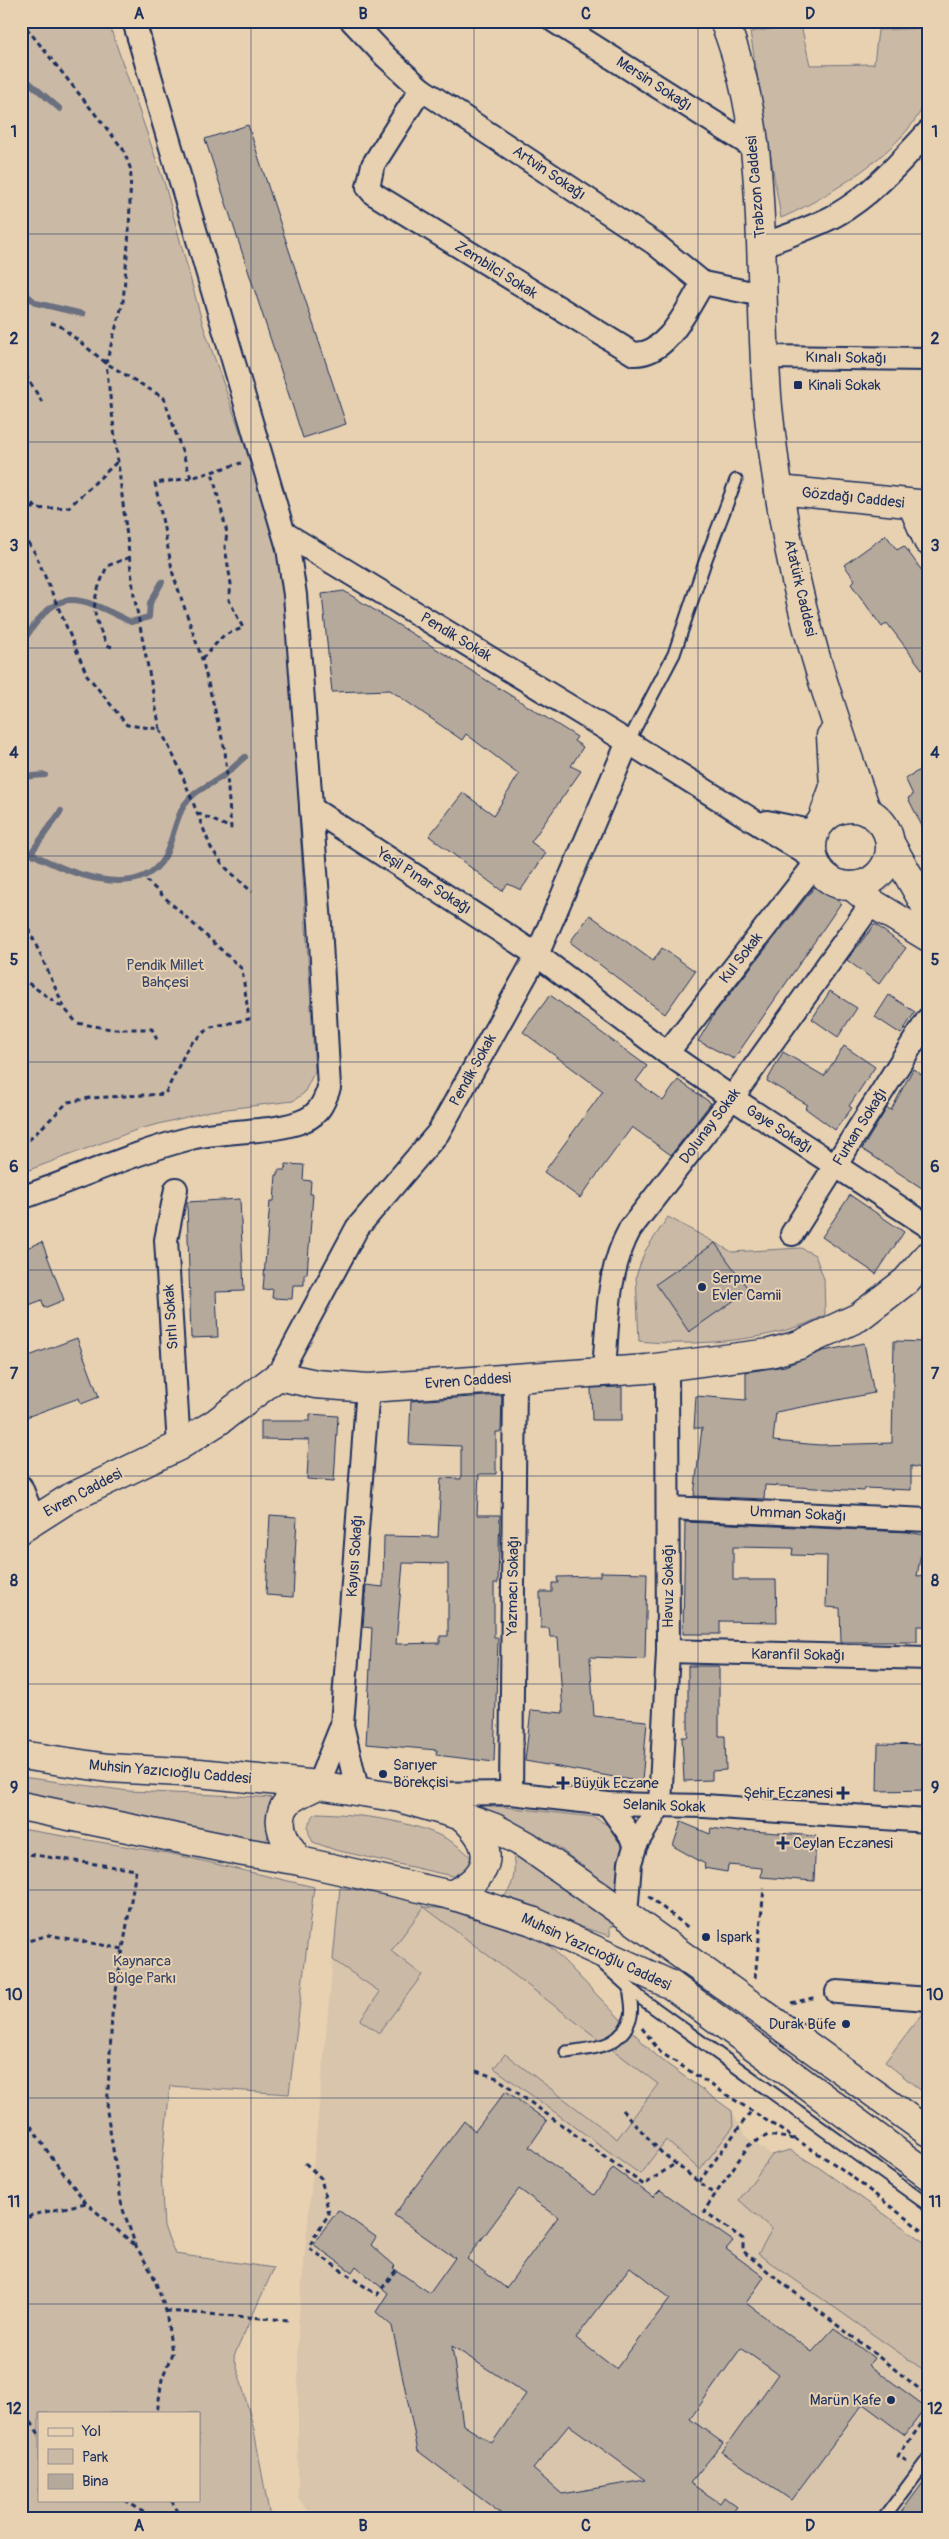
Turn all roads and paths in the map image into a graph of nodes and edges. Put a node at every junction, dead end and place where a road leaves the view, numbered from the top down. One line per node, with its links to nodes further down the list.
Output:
1 (21, 21): 15 (path)
2 (134, 21): 18 (street)
3 (352, 21): 6 (street, Artvin Sokağı)
4 (554, 21): 8 (street, Mersin Sokağı)
5 (728, 22): 8 (street, Trabzon Caddesi)
6 (421, 89): 10 (street, Artvin Sokağı); 10 (street, Zembilci Sokak)
7 (928, 132): 9 (street)
8 (753, 147): 9 (street, Trabzon Caddesi)
9 (761, 246): 11 (street, Trabzon Caddesi)
10 (703, 282): 11 (street, Artvin Sokağı)
11 (762, 295): 13 (street, Trabzon Caddesi)
12 (51, 323): 15 (path)
13 (764, 357): 14 (street, Kınalı Sokağı); 24 (street, Atatürk Caddesi)
14 (928, 359)
15 (106, 363): 19 (path); 21 (path)
16 (21, 367): 17 (path)
17 (42, 402)
18 (263, 456): 20 (path); 28 (street)
19 (118, 461): 27 (path); 31 (path)
20 (212, 472): 21 (path); 33 (path)
21 (191, 478): 33 (path)
22 (736, 480): 36 (lane)
23 (21, 490): 27 (path)
24 (779, 490): 26 (street, Gözdağı Caddesi); 34 (street, Atatürk Caddesi)
25 (21, 504): 27 (path)
26 (920, 505): 30 (street)
27 (37, 510)
28 (284, 533): 36 (street, Pendik Sokak); 37 (street)
29 (23, 535): 35 (path)
30 (928, 540)
31 (130, 557): 32 (path); 35 (path)
32 (112, 647)
33 (202, 659): 39 (path)
34 (828, 700): 38 (street, Atatürk Caddesi); 40 (street)
35 (160, 729): 39 (path)
36 (628, 742): 40 (street, Pendik Sokak); 48 (street, Pendik Sokak)
37 (311, 808): 48 (street, Yeşil Pınar Sokağı); 58 (street)
38 (867, 812): 40 (street); 41 (street)
39 (197, 813): 43 (path)
40 (816, 843): 44 (street); 53 (street, Kul Sokak)
41 (890, 843): 44 (street); 45 (street)
42 (147, 881): 55 (path)
43 (252, 892)
44 (862, 895): 47 (street); 54 (street, Dolunay Sokak)
45 (925, 900)
46 (21, 912): 50 (path)
47 (928, 937)
48 (537, 955): 53 (street, Gaye Sokağı); 64 (street, Pendik Sokak)
49 (21, 978): 50 (path)
50 (65, 1009): 52 (path)
51 (928, 1019): 56 (street, Furkan Sokağı)
52 (157, 1040)
53 (667, 1053): 54 (street, Gaye Sokağı)
54 (732, 1098): 56 (street, Gaye Sokağı); 63 (street, Dolunay Sokak)
55 (21, 1142)
56 (836, 1166): 59 (street, Gaye Sokağı); 60 (street, Furkan Sokağı)
57 (176, 1189): 67 (street, Sırlı Sokak)
58 (21, 1198)
59 (928, 1226)
60 (792, 1234)
61 (928, 1256): 62 (street, Evren Caddesi)
62 (667, 1366): 63 (street, Evren Caddesi); 69 (street, Havuz Sokağı)
63 (604, 1371): 65 (street, Evren Caddesi)
64 (278, 1376): 66 (street, Evren Caddesi); 67 (street, Evren Caddesi)
65 (515, 1378): 66 (street, Evren Caddesi); 78 (street, Yazmacı Sokağı)
66 (368, 1388): 74 (street, Kayısı Sokağı)
67 (179, 1446): 71 (street, Evren Caddesi)
68 (21, 1487): 71 (street)
69 (668, 1508): 70 (street, Umman Sokağı); 72 (street, Havuz Sokağı)
70 (928, 1520)
71 (28, 1525)
72 (668, 1651): 73 (street, Karanfil Sokağı); 81 (street, Havuz Sokağı)
73 (928, 1658)
74 (342, 1724): 76 (street); 77 (street)
75 (21, 1755): 76 (street, Muhsin Yazıcıoğlu Caddesi)
76 (318, 1785): 77 (street, Muhsin Yazıcıoğlu Caddesi); 87 (street)
77 (358, 1792): 79 (street, Muhsin Yazıcıoğlu Caddesi)
78 (511, 1793): 79 (street, Selanik Sokak); 80 (street, Selanik Sokak)
79 (400, 1798): 83 (street, Muhsin Yazıcıoğlu Caddesi)
80 (608, 1804): 81 (street, Selanik Sokak); 85 (street)
81 (660, 1805): 84 (street, Selanik Sokak); 85 (street)
82 (21, 1806): 87 (street, Muhsin Yazıcıoğlu Caddesi)
83 (462, 1816): 89 (street); 90 (street, Muhsin Yazıcıoğlu Caddesi)
84 (928, 1821)
85 (636, 1844): 90 (street)
86 (21, 1853): 93 (path)
87 (300, 1861): 89 (street, Muhsin Yazıcıoğlu Caddesi)
88 (764, 1888): 94 (path)
89 (451, 1895): 92 (street, Muhsin Yazıcıoğlu Caddesi)
90 (626, 1915): 105 (street, Muhsin Yazıcıoğlu Caddesi)
91 (21, 1943): 93 (path)
92 (581, 1945): 95 (lane); 109 (street, Muhsin Yazıcıoğlu Caddesi)
93 (123, 1949): 116 (path)
94 (755, 1979)
95 (629, 1988): 99 (lane); 113 (lane)
96 (837, 1992): 97 (street); 98 (path)
97 (928, 1998)
98 (791, 2003)
99 (631, 2015): 100 (lane); 103 (path)
100 (566, 2052)
101 (476, 2071): 108 (path)
102 (622, 2110): 108 (path)
103 (752, 2110): 106 (path); 110 (path)
104 (21, 2111): 112 (path)
105 (928, 2132)
106 (794, 2139): 111 (path); 115 (path)
107 (305, 2163): 117 (path)
108 (676, 2163): 110 (path)
109 (928, 2175)
110 (699, 2182): 111 (path)
111 (715, 2195): 120 (path)
112 (86, 2203): 114 (path); 116 (path)
113 (928, 2205)
114 (21, 2223)
115 (928, 2235)
116 (136, 2246): 118 (path)
117 (396, 2270)
118 (166, 2311): 119 (path); 122 (path)
119 (289, 2320)
120 (928, 2396)
121 (21, 2407): 124 (path)
122 (157, 2412)
123 (928, 2415): 126 (path)
124 (38, 2432)
125 (928, 2459): 126 (lane)
126 (920, 2469): 131 (lane)
127 (128, 2502): 129 (path)
128 (172, 2502): 130 (path)
129 (152, 2518)
130 (182, 2518)
131 (884, 2518)

